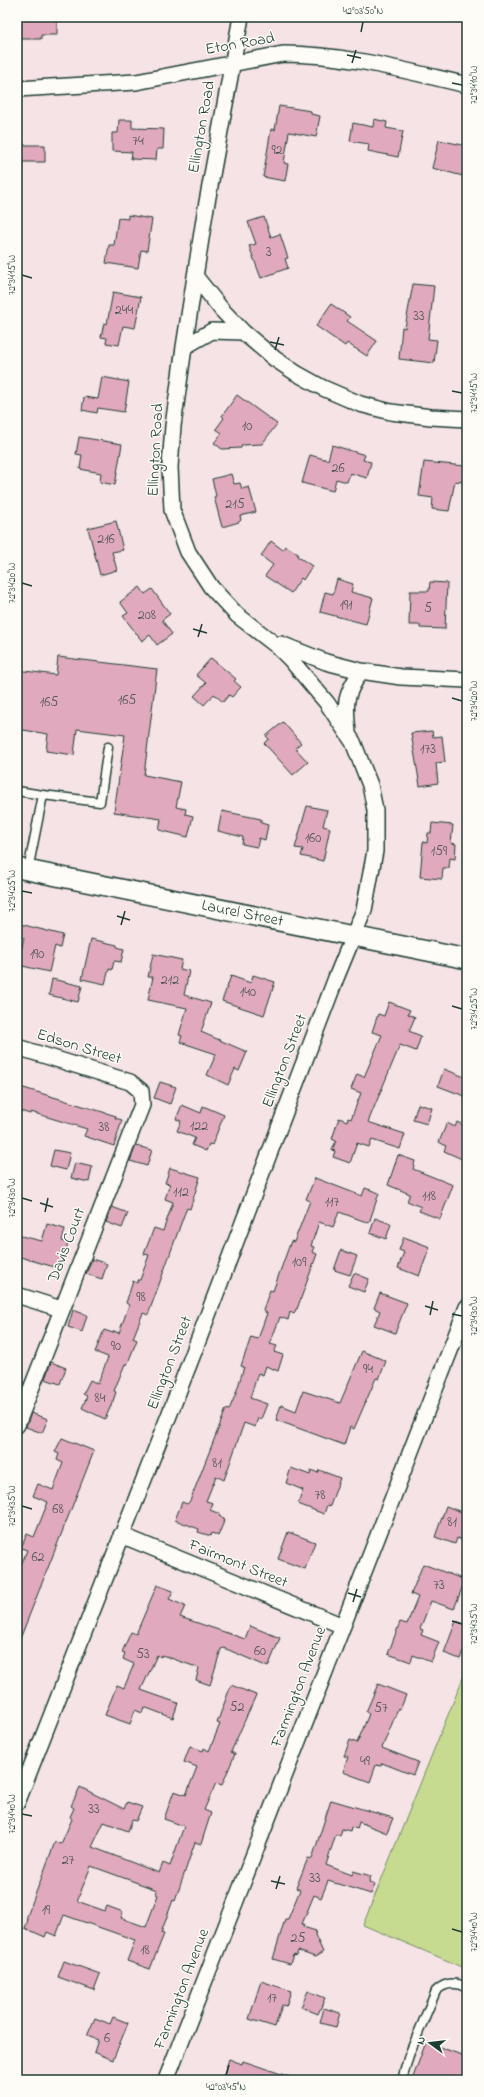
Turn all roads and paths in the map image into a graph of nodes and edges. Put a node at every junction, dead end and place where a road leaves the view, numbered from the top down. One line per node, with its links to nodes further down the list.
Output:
1 (241, 17): 2 (street, Ellington Road)
2 (232, 63): 3 (street, Eton Road); 4 (street, Eton Road); 5 (street, Ellington Road)
3 (467, 85)
4 (17, 89)
5 (195, 276): 6 (street); 7 (street, Ellington Road)
6 (243, 332): 7 (street); 8 (street)
7 (184, 347): 9 (street, Ellington Road)
8 (467, 419)
9 (256, 630): 10 (street); 12 (street, Ellington Road)
10 (361, 671): 11 (street); 12 (street)
11 (467, 680)
12 (348, 735): 17 (street, Ellington Road)
13 (108, 747): 15 (lane)
14 (17, 791): 15 (lane)
15 (43, 795): 16 (lane)
16 (22, 869): 17 (street, Laurel Street)
17 (353, 936): 18 (street, Laurel Street); 25 (street, Ellington Street)
18 (467, 959)
19 (17, 1047): 20 (street, Edson Street)
20 (130, 1082): 23 (street, Davis Court)
21 (17, 1295): 23 (street)
22 (467, 1307): 26 (street, Farmington Avenue)
23 (61, 1309): 24 (street, Davis Court)
24 (17, 1426)
25 (121, 1536): 26 (street, Fairmont Street); 27 (street, Ellington Street)
26 (343, 1626): 29 (street, Farmington Avenue)
27 (17, 1803)
28 (467, 1987): 30 (lane)
29 (166, 2080)
30 (402, 2080)

